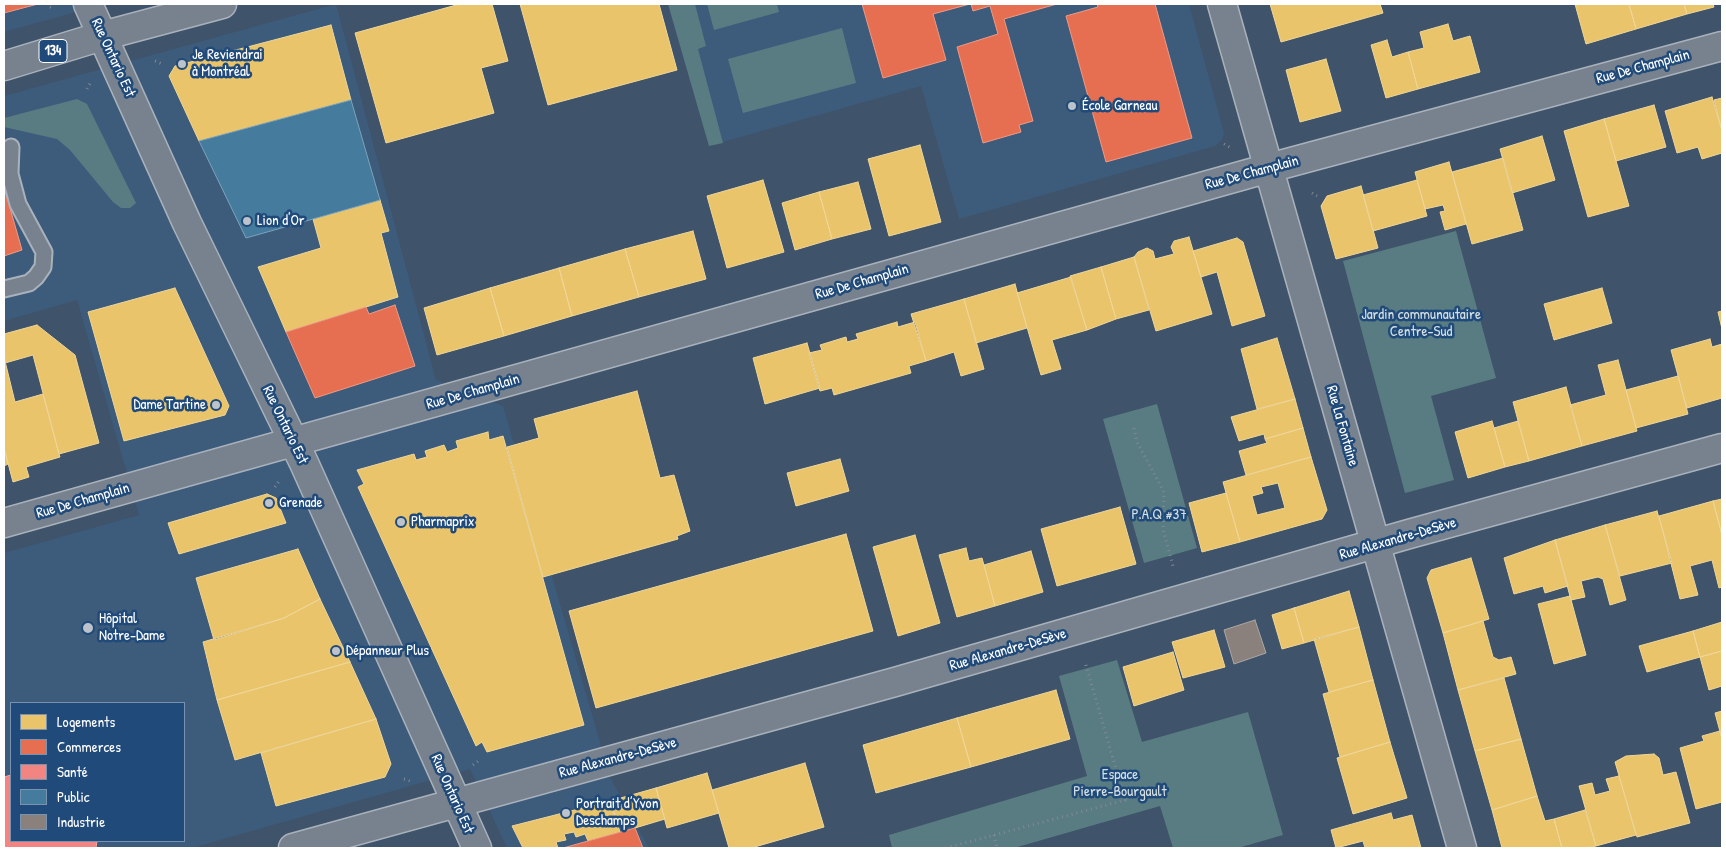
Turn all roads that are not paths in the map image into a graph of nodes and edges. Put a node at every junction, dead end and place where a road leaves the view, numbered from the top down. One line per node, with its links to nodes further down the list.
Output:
1 (88, 4): 4 (street, Rue Ontario Est)
2 (222, 4): 4 (street, 134)
3 (1222, 4): 8 (street, Rue La Fontaine)
4 (102, 36): 6 (street, 134); 10 (street, Rue Ontario Est)
5 (1722, 46): 8 (street, Rue De Champlain)
6 (4, 66)
7 (11, 147): 9 (lane)
8 (1269, 168): 10 (street, Rue De Champlain); 13 (street, Rue La Fontaine)
9 (4, 289)
10 (294, 442): 12 (street, Rue De Champlain); 14 (street, Rue Ontario Est)
11 (1722, 448): 13 (street, Rue Alexandre-DeSève)
12 (4, 524)
13 (1376, 545): 14 (street, Rue Alexandre-DeSève); 17 (street, Rue La Fontaine)
14 (456, 802): 15 (street, Rue Alexandre-DeSève); 16 (street, Rue Ontario Est)
15 (293, 848)
16 (477, 848)
17 (1462, 848)

